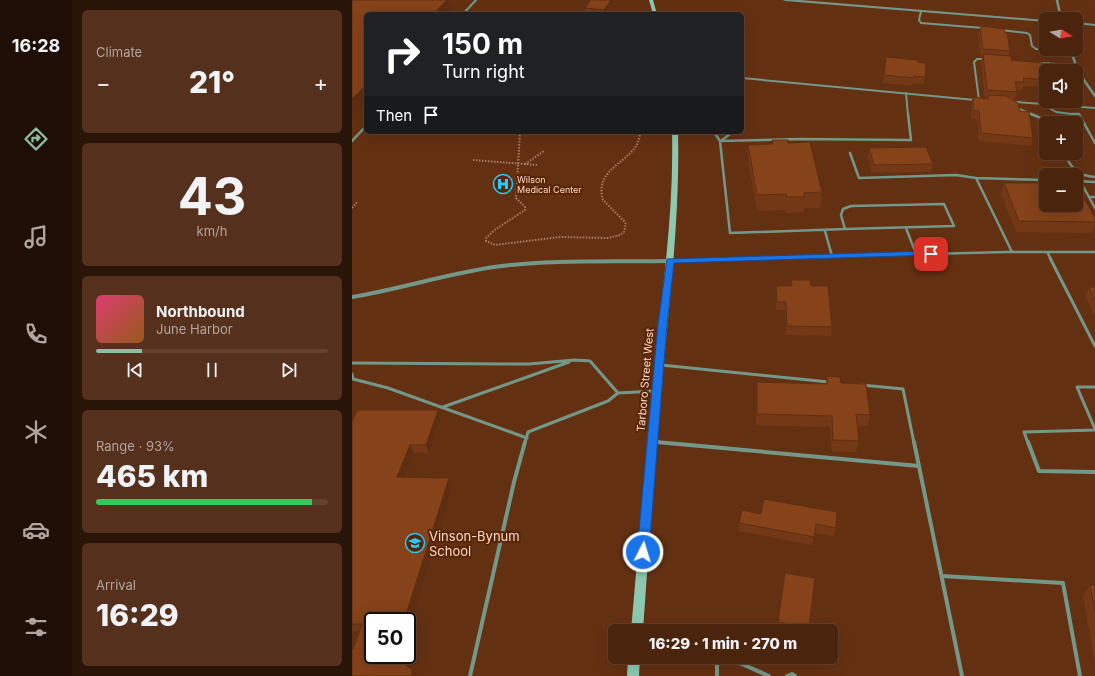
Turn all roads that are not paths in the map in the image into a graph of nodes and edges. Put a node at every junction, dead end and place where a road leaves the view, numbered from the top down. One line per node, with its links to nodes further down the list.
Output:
1 (476, 0): 6 (lane)
2 (651, 0): 7 (main road)
3 (785, 0): 5 (street)
4 (1057, 0): 8 (street)
5 (921, 11): 9 (street); 12 (lane)
6 (465, 12)
7 (654, 12)
8 (1060, 12)
9 (1039, 20)
10 (1083, 24): 11 (street)
11 (1095, 25)
12 (984, 28)
13 (998, 30): 14 (lane)
14 (1039, 49)
15 (991, 59): 23 (lane)
16 (1037, 62): 17 (lane)
17 (1049, 63): 18 (lane)
18 (1062, 64)
19 (1083, 77): 22 (street)
20 (744, 78): 21 (lane)
21 (906, 93): 23 (lane); 37 (lane)
22 (1095, 96)
23 (979, 100): 24 (lane)
24 (986, 100)
25 (1012, 102): 26 (lane)
26 (1039, 104)
27 (1083, 107): 30 (lane)
28 (1016, 108): 31 (lane)
29 (1048, 108): 38 (lane)
30 (1095, 108)
31 (1039, 117)
32 (364, 128): 36 (lane)
33 (676, 134): 58 (main road, Tarboro Street West)
34 (715, 134): 37 (lane)
35 (730, 134): 37 (lane)
36 (352, 141)
37 (720, 141): 52 (lane)
38 (1095, 143)
39 (850, 154): 42 (lane)
40 (1067, 160): 41 (lane)
41 (1095, 177)
42 (976, 178): 43 (lane); 53 (lane)
43 (1039, 180)
44 (1083, 181): 45 (lane)
45 (1095, 182)
46 (1083, 186): 47 (lane)
47 (1089, 197): 48 (lane); 49 (lane)
48 (1095, 197)
49 (1095, 208)
50 (906, 228): 51 (lane); 51 (lane); 56 (lane)
51 (845, 230): 52 (lane)
52 (825, 231): 57 (lane)
53 (1012, 252): 54 (lane); 56 (lane)
54 (1047, 252): 55 (lane); 60 (lane)
55 (1095, 252)
56 (916, 254): 57 (lane)
57 (832, 256): 58 (lane)
58 (670, 261): 59 (street); 63 (main road, Tarboro Street West)
59 (352, 297)
60 (1095, 346)
61 (575, 360): 62 (lane); 69 (lane); 70 (lane)
62 (352, 363)
63 (659, 365): 65 (lane); 68 (main road, Tarboro Street West)
64 (352, 374): 70 (lane)
65 (832, 382)
66 (856, 384): 75 (lane)
67 (1095, 387): 71 (lane)
68 (657, 391): 69 (lane); 74 (main road, Tarboro Street West)
69 (618, 393): 73 (lane)
70 (442, 407): 73 (lane)
71 (1093, 419): 72 (lane)
72 (1095, 430): 76 (lane)
73 (527, 438): 82 (lane)
74 (653, 442): 75 (lane); 78 (main road, Tarboro Street West)
75 (919, 466): 77 (lane)
76 (1095, 472)
77 (942, 576): 88 (lane); 89 (lane)
78 (638, 624)
79 (634, 664): 83 (main road)
80 (717, 664): 84 (lane)
81 (742, 664): 85 (lane)
82 (470, 676)
83 (633, 676)
84 (717, 676)
85 (769, 676)
86 (787, 676): 87 (lane)
87 (795, 676)
88 (962, 676)
89 (1080, 676)

